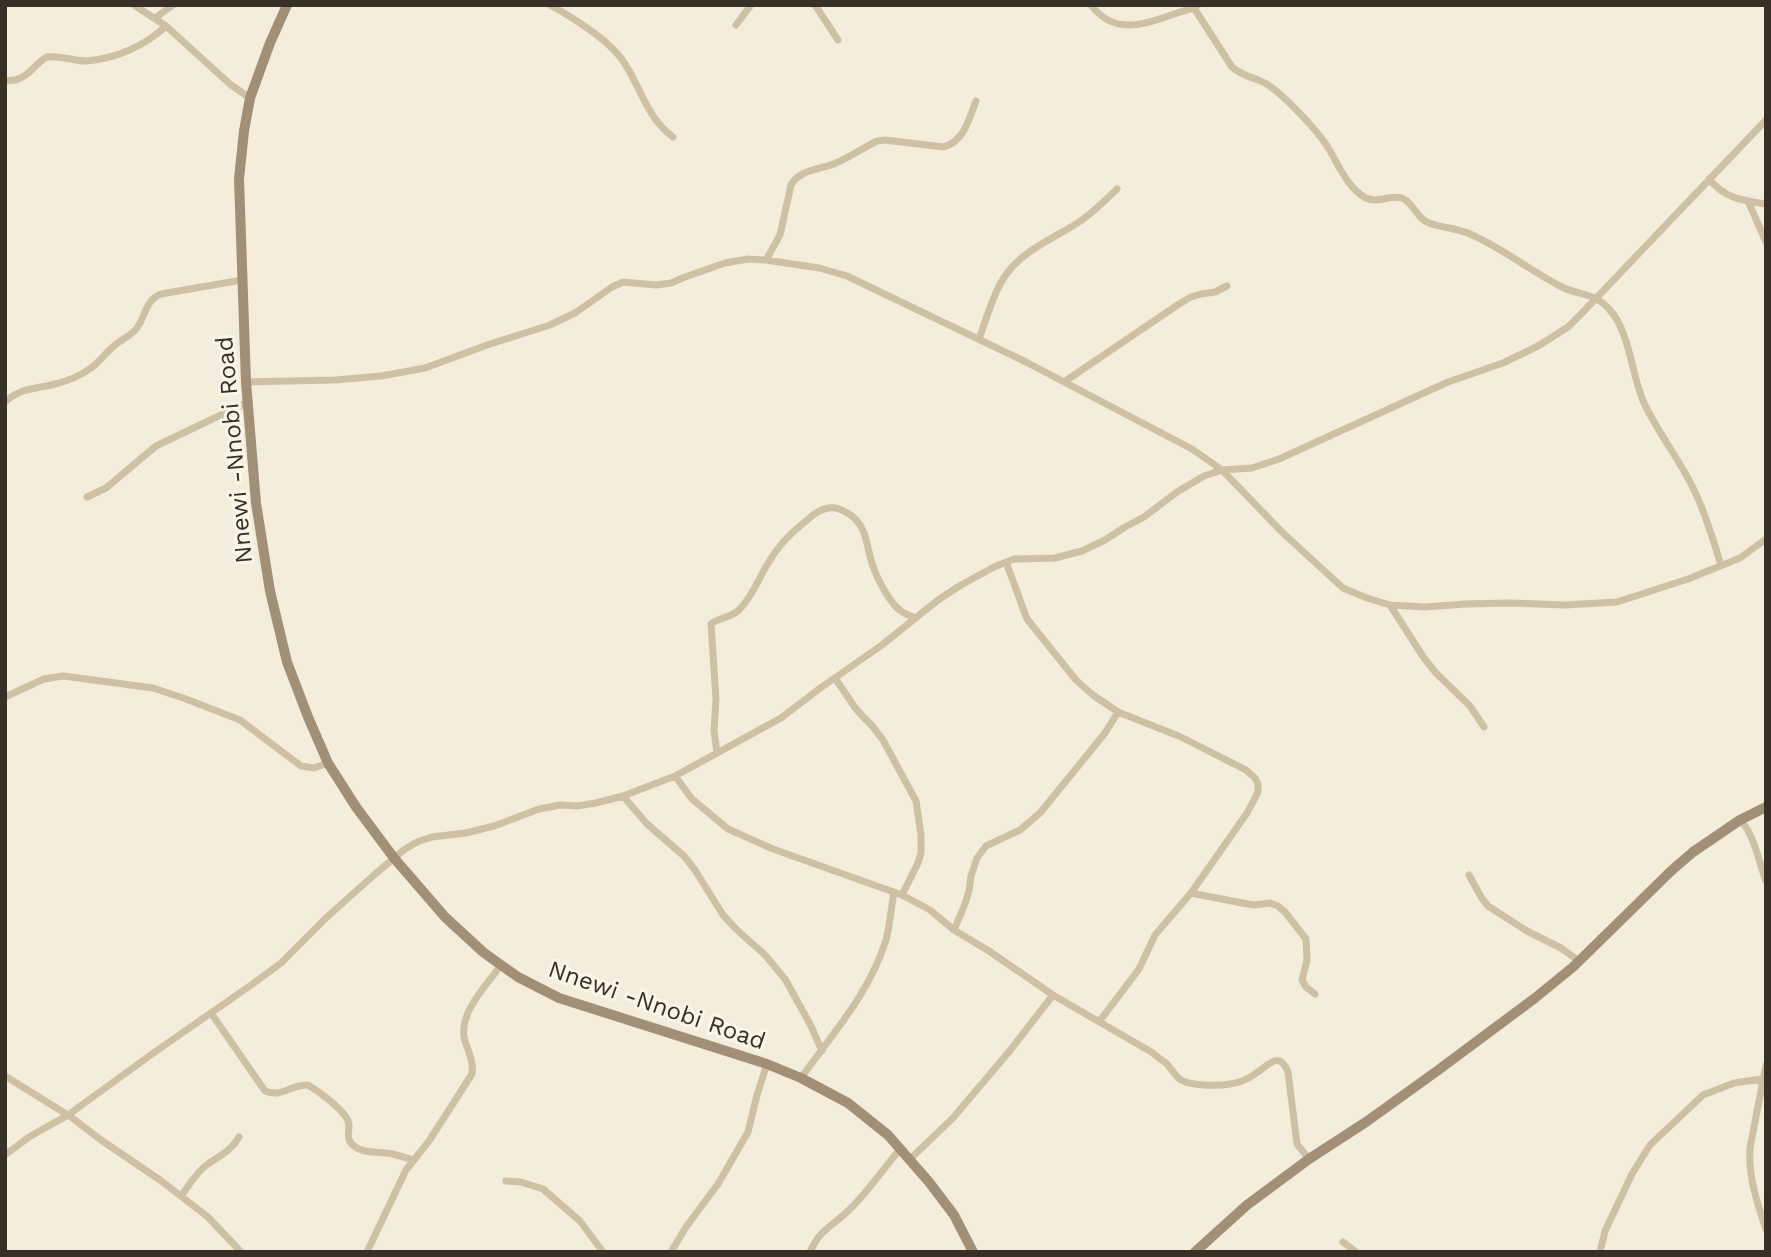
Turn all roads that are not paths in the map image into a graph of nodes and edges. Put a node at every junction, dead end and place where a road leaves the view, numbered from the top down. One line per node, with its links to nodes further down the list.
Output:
1 (134, 5): 9 (street)
2 (173, 5): 9 (street)
3 (287, 5): 14 (main road, Nnewi -Nnobi Road)
4 (550, 5): 17 (street)
5 (751, 5): 10 (street)
6 (815, 5): 12 (street)
7 (1091, 5): 8 (street)
8 (1196, 7): 26 (street)
9 (155, 18): 11 (street)
10 (736, 24)
11 (166, 26): 13 (street); 14 (street)
12 (838, 40)
13 (5, 81)
14 (250, 98): 24 (main road, Nnewi -Nnobi Road)
15 (976, 101): 23 (street)
16 (1766, 120): 18 (street)
17 (673, 137)
18 (1709, 179): 20 (street); 26 (street)
19 (1116, 189): 27 (street)
20 (1748, 201): 21 (street); 22 (street)
21 (1766, 204)
22 (1766, 242)
23 (766, 260): 27 (street); 28 (street)
24 (242, 280): 28 (main road, Nnewi -Nnobi Road); 30 (street)
25 (1227, 286): 29 (street)
26 (1597, 298): 32 (street); 36 (street)
27 (979, 339): 29 (street)
28 (246, 382): 31 (main road, Nnewi -Nnobi Road)
29 (1064, 382): 32 (street)
30 (5, 402)
31 (248, 402): 33 (street); 44 (main road, Nnewi -Nnobi Road)
32 (1222, 470): 35 (street); 37 (street)
33 (87, 497)
34 (1766, 538): 36 (street)
35 (1006, 562): 38 (street); 41 (street)
36 (1721, 565): 37 (street)
37 (1390, 605): 42 (street)
38 (915, 618): 39 (street); 43 (street)
39 (835, 678): 43 (street); 52 (street)
40 (5, 697): 44 (street)
41 (1118, 712): 53 (street); 54 (street)
42 (1484, 727)
43 (717, 753): 45 (street)
44 (328, 763): 49 (main road, Nnewi -Nnobi Road)
45 (675, 776): 46 (street); 52 (street)
46 (623, 796): 49 (street); 61 (street)
47 (1766, 807): 48 (main road)
48 (1740, 820): 51 (street); 55 (main road)
49 (394, 858): 56 (main road, Nnewi -Nnobi Road); 59 (street)
50 (1469, 874): 55 (street)
51 (1766, 881)
52 (898, 893): 54 (street); 61 (street)
53 (1191, 893): 57 (street); 60 (street)
54 (954, 930): 58 (street)
55 (1579, 961): 73 (main road)
56 (501, 965): 62 (main road, Nnewi -Nnobi Road); 72 (street)
57 (1315, 995)
58 (1053, 996): 60 (street); 71 (street)
59 (211, 1013): 67 (street); 72 (street)
60 (1099, 1023): 73 (street)
61 (822, 1051): 65 (street)
62 (767, 1064): 65 (main road, Nnewi -Nnobi Road); 81 (street)
63 (1766, 1065): 66 (street)
64 (5, 1076): 67 (street)
65 (801, 1078): 69 (main road, Nnewi -Nnobi Road)
66 (1762, 1079): 76 (street); 86 (street)
67 (68, 1115): 70 (street); 75 (street)
68 (239, 1137): 75 (street)
69 (901, 1148): 71 (main road, Nnewi -Nnobi Road); 82 (street)
70 (5, 1154)
71 (910, 1159): 83 (main road, Nnewi -Nnobi Road)
72 (413, 1160): 79 (street)
73 (1308, 1160): 84 (main road)
74 (506, 1181): 80 (street)
75 (181, 1196): 78 (street)
76 (1766, 1229)
77 (1343, 1241): 85 (street)
78 (241, 1252)
79 (367, 1252)
80 (603, 1252)
81 (671, 1252)
82 (810, 1252)
83 (973, 1252)
84 (1195, 1252)
85 (1356, 1252)
86 (1600, 1252)

